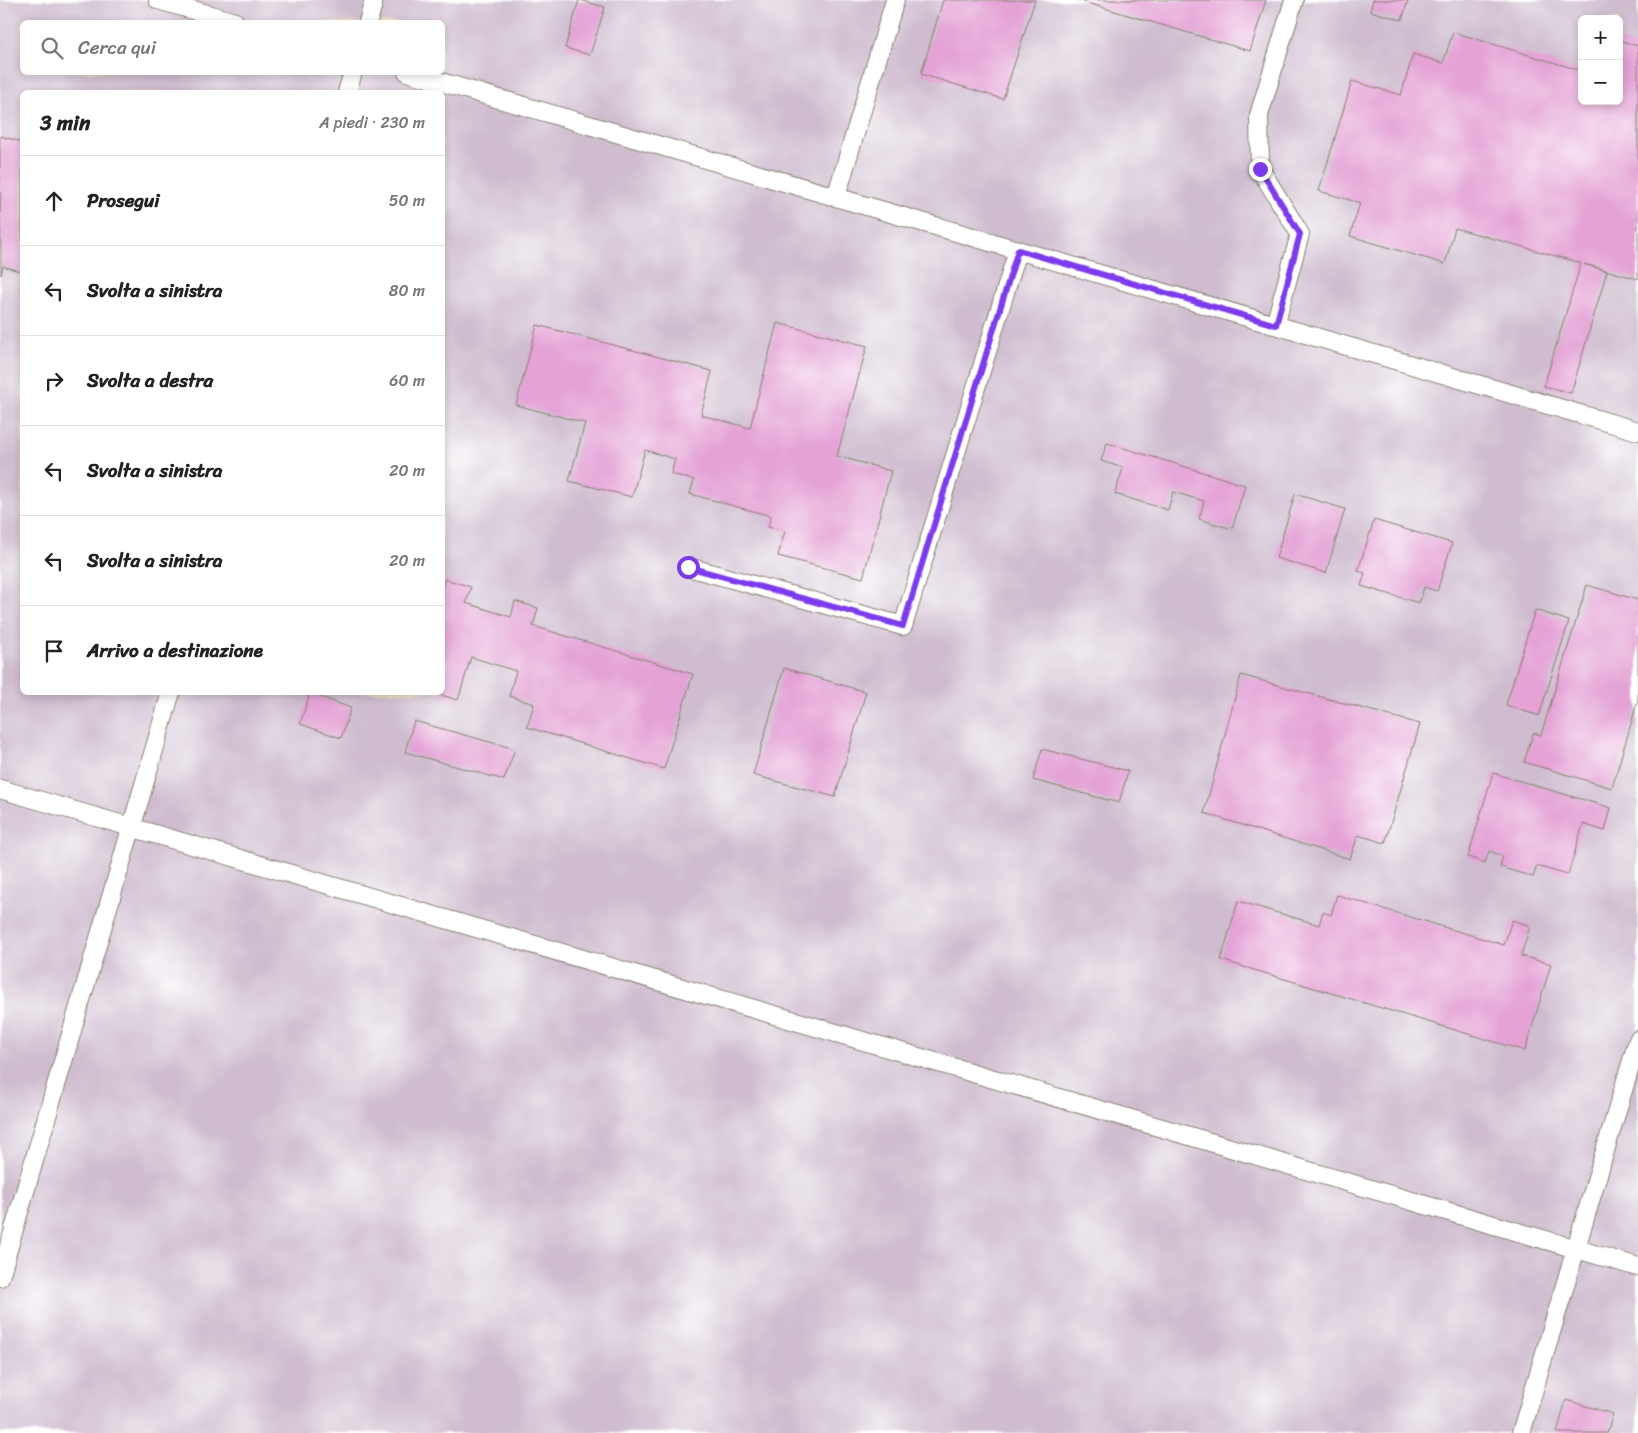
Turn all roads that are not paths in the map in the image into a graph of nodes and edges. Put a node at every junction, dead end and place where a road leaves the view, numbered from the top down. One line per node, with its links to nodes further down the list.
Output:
1 (158, 0): 5 (lane)
2 (374, 0): 6 (lane)
3 (895, 0): 10 (lane)
4 (1294, 0): 12 (lane)
5 (228, 20)
6 (369, 20)
7 (352, 75): 9 (lane)
8 (417, 75): 10 (lane)
9 (348, 90)
10 (836, 197): 11 (lane)
11 (1018, 250): 12 (lane); 14 (lane)
12 (1276, 325): 13 (lane)
13 (1638, 431)
14 (688, 567)
15 (170, 695): 17 (lane)
16 (0, 789): 17 (lane)
17 (132, 828): 19 (lane); 21 (lane)
18 (1638, 1040): 19 (lane)
19 (1576, 1249): 20 (lane); 22 (lane)
20 (1638, 1267)
21 (0, 1277)
22 (1522, 1433)

